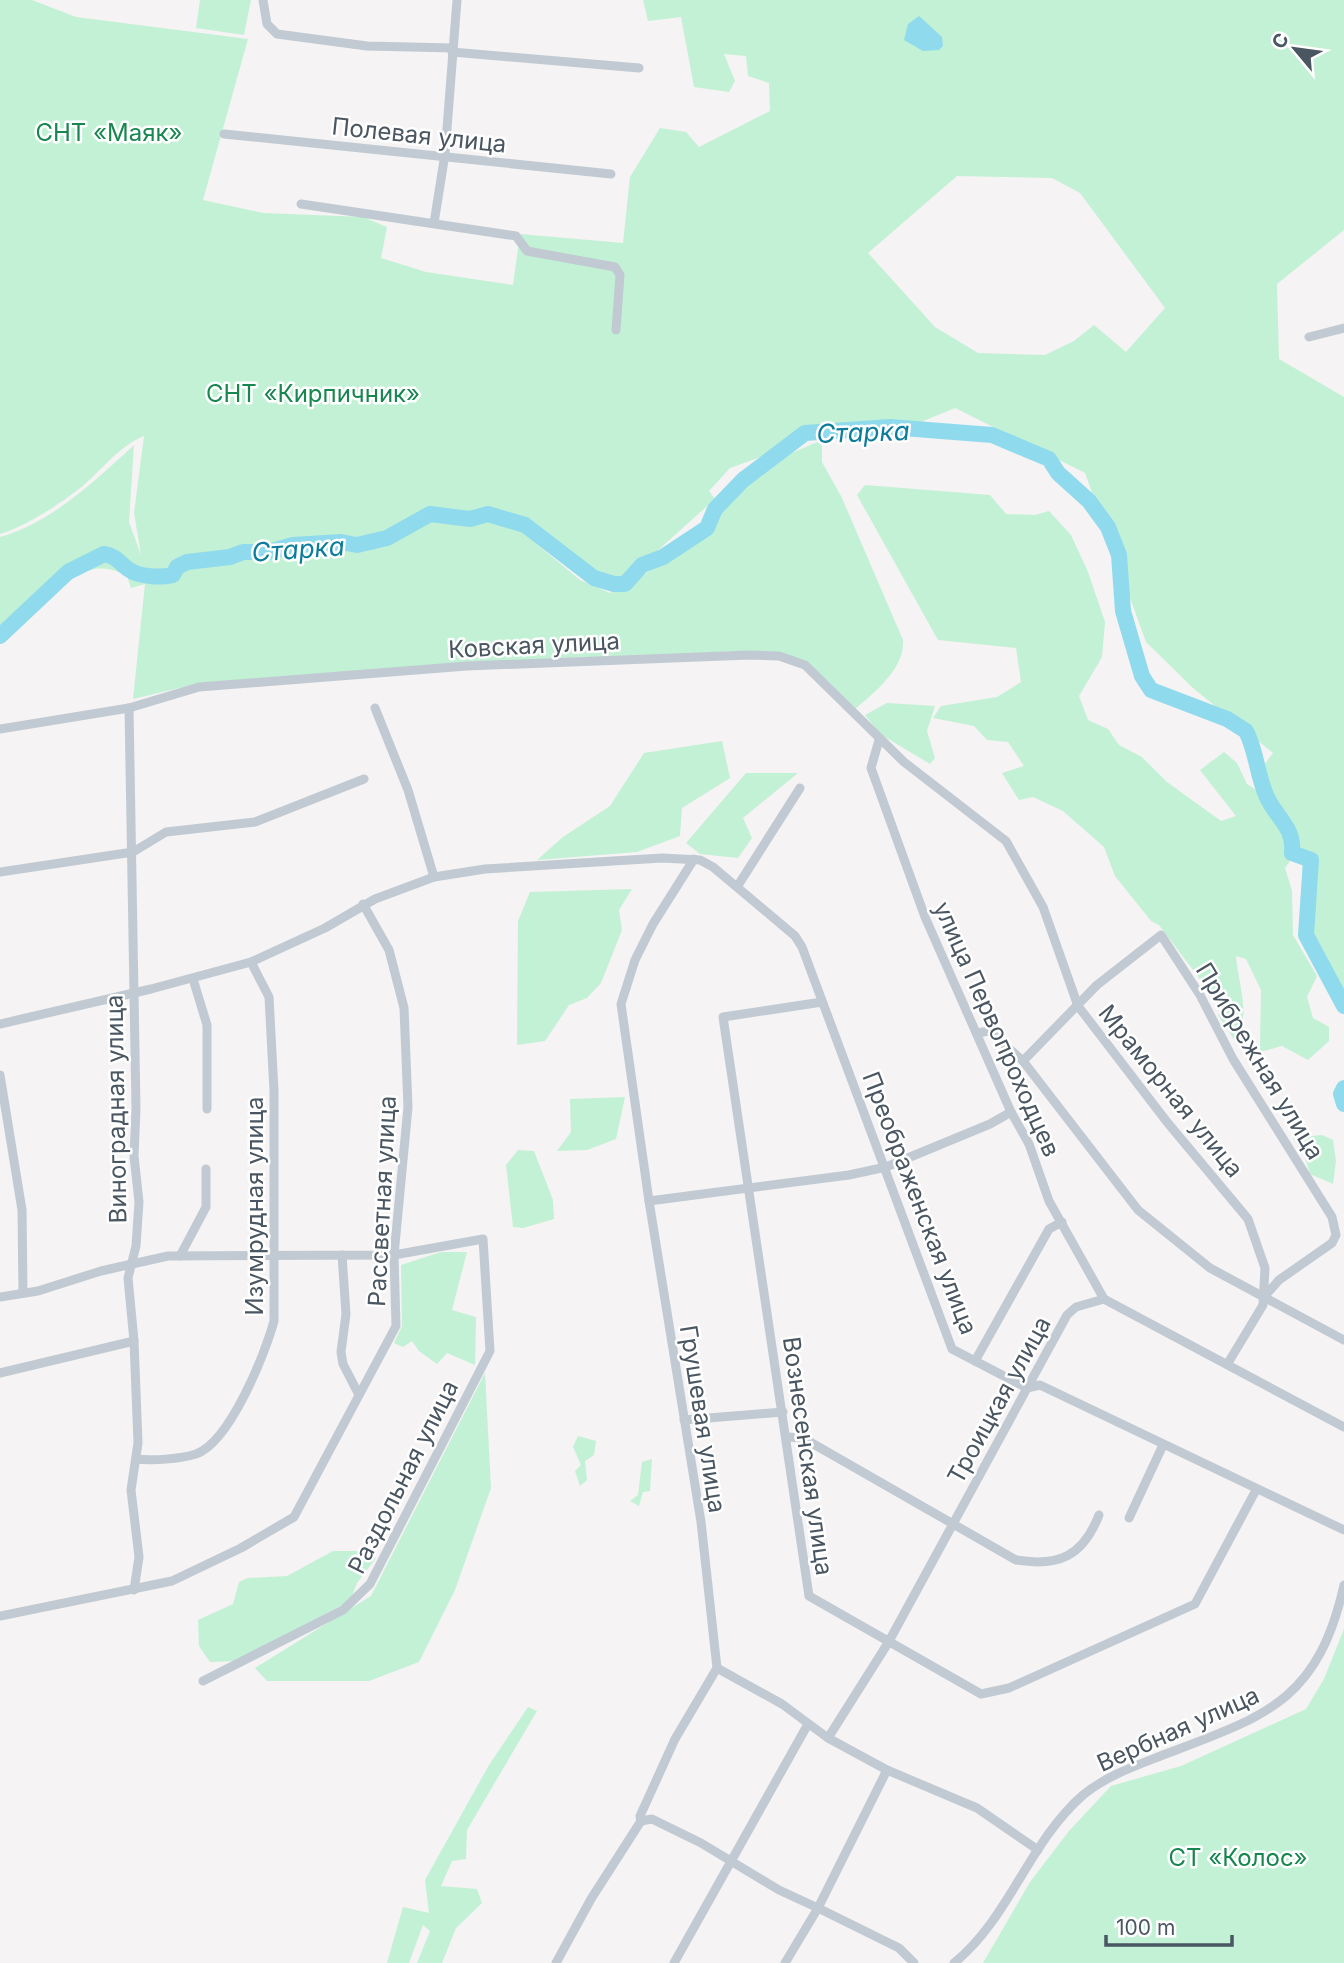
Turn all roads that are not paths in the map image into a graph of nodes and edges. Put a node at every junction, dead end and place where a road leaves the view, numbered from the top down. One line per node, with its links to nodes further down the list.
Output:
1 (263, 0): 3 (street)
2 (457, 0): 3 (street)
3 (453, 50): 4 (street); 6 (street)
4 (639, 68)
5 (224, 134): 6 (street, Полевая улица)
6 (445, 154): 7 (street, Полевая улица); 9 (street)
7 (611, 174)
8 (301, 205): 9 (street)
9 (434, 223): 11 (street)
10 (1344, 328): 12 (street)
11 (616, 330)
12 (1308, 337)
13 (129, 708): 15 (street, Ковская улица); 16 (street, Ковская улица); 20 (street, Виноградная улица)
14 (375, 708): 23 (street)
15 (0, 729)
16 (879, 740): 19 (street, Ковская улица); 32 (street, улица Первопроходцев)
17 (364, 779): 20 (street)
18 (800, 788): 24 (street)
19 (1006, 841): 30 (street, Мраморная улица)
20 (133, 852): 22 (street); 28 (street, Виноградная улица)
21 (694, 859): 23 (street); 24 (street, Преображенская улица); 40 (street, Грушевая улица)
22 (0, 872)
23 (435, 877): 25 (street)
24 (737, 887): 29 (street, Преображенская улица)
25 (363, 904): 26 (street); 43 (street, Рассветная улица)
26 (251, 962): 27 (street); 45 (street, Изумрудная улица)
27 (192, 979): 28 (street); 35 (street)
28 (134, 993): 31 (street); 46 (street, Виноградная улица)
29 (822, 1002): 37 (street, Преображенская улица); 39 (street, Вознесенская улица)
30 (1078, 1006): 33 (street); 49 (street, Мраморная улица); 49 (street, Прибрежная улица)
31 (0, 1024)
32 (977, 1033): 33 (street); 36 (street, улица Первопроходцев)
33 (1023, 1060): 49 (street)
34 (0, 1075): 47 (street)
35 (208, 1109)
36 (1011, 1112): 37 (street); 41 (street, улица Первопроходцев)
37 (887, 1167): 39 (street); 53 (street, Преображенская улица)
38 (206, 1169): 44 (street)
39 (749, 1188): 40 (street); 58 (street, Вознесенская улица)
40 (649, 1201): 59 (street, Грушевая улица)
41 (1062, 1222): 50 (street, улица Первопроходцев); 53 (street)
42 (342, 1255): 43 (street); 45 (street); 57 (street)
43 (394, 1255): 57 (street, Рассветная улица); 74 (street, Раздольная улица)
44 (180, 1256): 45 (street); 46 (street)
45 (276, 1256): 63 (street, Изумрудная улица)
46 (130, 1264): 47 (street); 52 (street, Виноградная улица)
47 (23, 1293): 48 (street)
48 (0, 1297)
49 (1264, 1297): 51 (street); 54 (street, Мраморная улица)
50 (1104, 1299): 54 (street); 56 (street, Троицкая улица)
51 (1344, 1340)
52 (134, 1341): 55 (street); 63 (street, Виноградная улица)
53 (975, 1360): 56 (street, Преображенская улица)
54 (1228, 1363): 60 (street)
55 (0, 1373)
56 (1027, 1388): 62 (street, Преображенская улица); 67 (street, Троицкая улица)
57 (359, 1395): 70 (street, Рассветная улица)
58 (783, 1412): 59 (street); 61 (street, Вознесенская улица)
59 (684, 1420): 73 (street, Грушевая улица)
60 (1344, 1427)
61 (788, 1437): 67 (street); 72 (street, Вознесенская улица)
62 (1163, 1445): 64 (street, Преображенская улица); 66 (street)
63 (136, 1459): 70 (street, Виноградная улица)
64 (1256, 1490): 68 (street, Преображенская улица); 72 (street, Вознесенская улица)
65 (1099, 1516): 67 (street)
66 (1129, 1518)
67 (953, 1523): 72 (street, Троицкая улица)
68 (1344, 1530)
69 (1344, 1584): 79 (street, Вербная улица)
70 (134, 1590): 71 (street, Рассветная улица)
71 (0, 1616)
72 (888, 1643): 76 (street, Троицкая улица)
73 (717, 1668): 75 (street); 78 (street)
74 (203, 1681)
75 (808, 1724): 76 (street); 80 (street)
76 (828, 1738): 77 (street)
77 (887, 1770): 79 (street); 81 (street)
78 (641, 1821): 80 (street); 82 (street)
79 (1038, 1850): 86 (street, Вербная улица)
80 (731, 1862): 81 (street); 83 (street)
81 (818, 1909): 84 (street); 85 (street)
82 (556, 1963)
83 (674, 1963)
84 (785, 1963)
85 (914, 1963)
86 (954, 1963)

